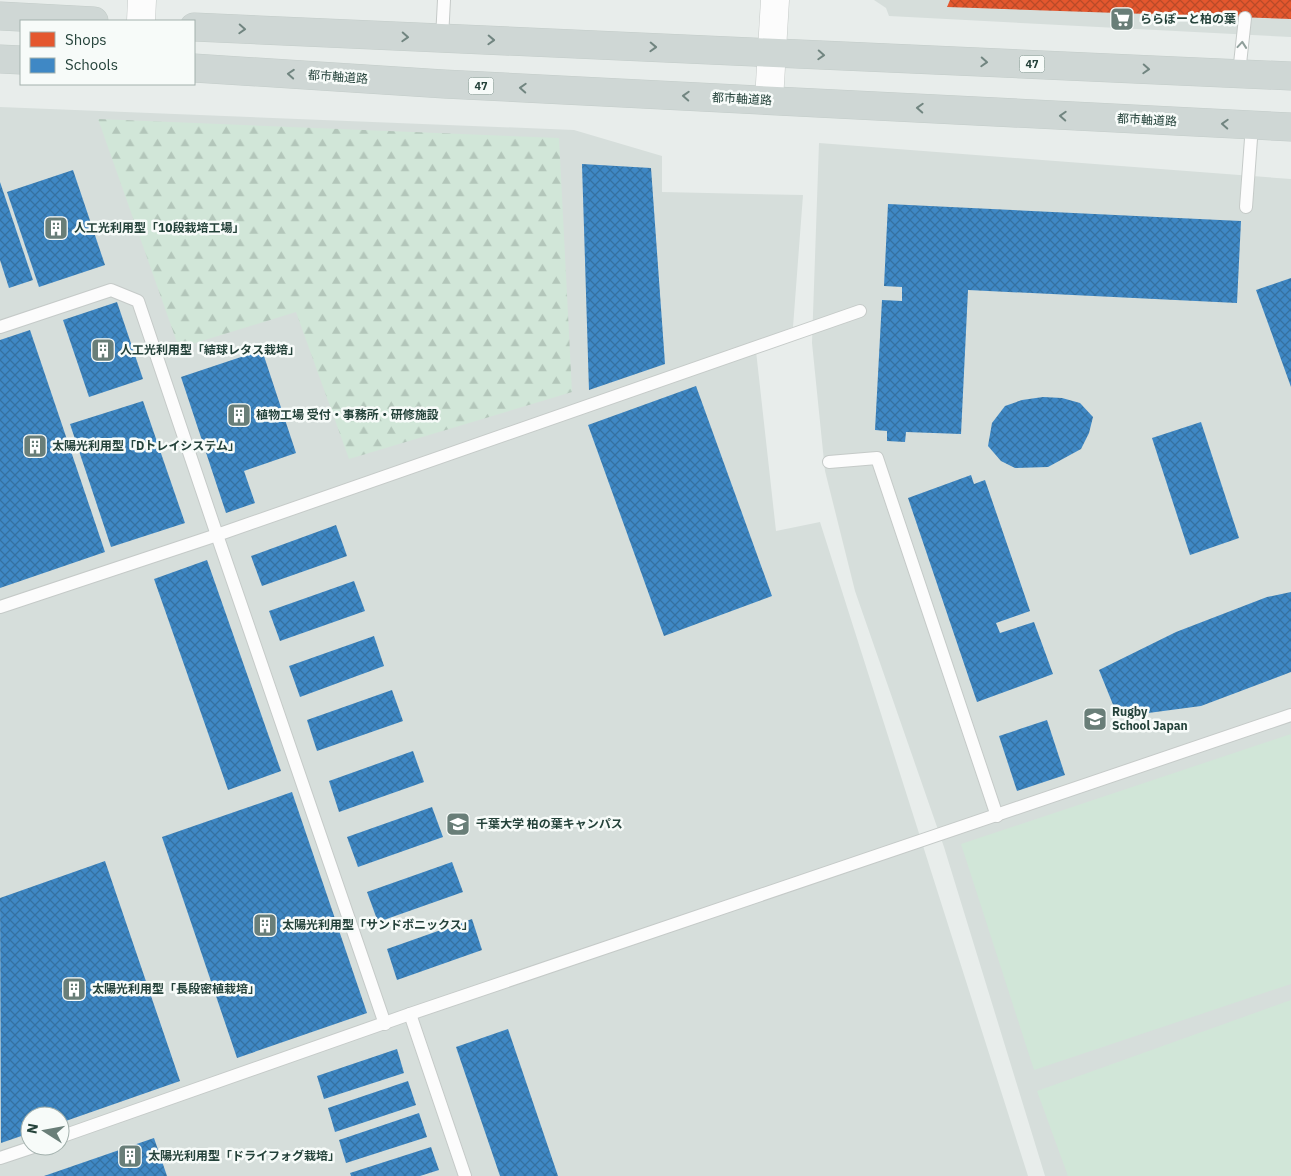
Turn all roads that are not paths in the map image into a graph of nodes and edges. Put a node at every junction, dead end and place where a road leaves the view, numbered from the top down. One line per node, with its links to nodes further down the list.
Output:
1 (142, 0): 7 (street)
2 (444, 0): 9 (lane)
3 (775, 0): 10 (street)
4 (0, 16): 6 (main road)
5 (1245, 18): 14 (lane, one-way to 5)
6 (75, 20)
7 (141, 20)
8 (195, 27): 9 (main road, 47, one-way to 9)
9 (442, 38): 10 (main road, 47, one-way to 10)
10 (772, 53): 14 (main road, 47, one-way to 14); 16 (street)
11 (0, 59): 12 (main road)
12 (20, 60)
13 (195, 68): 16 (main road, 都市軸道路 / 47, one-way to 13)
14 (1240, 73): 15 (main road, 47)
15 (1291, 76)
16 (769, 100): 17 (main road, 都市軸道路 / 47, one-way to 16)
17 (1252, 125): 18 (main road, 都市軸道路 / 47); 19 (lane)
18 (1291, 127)
19 (1246, 207)
20 (860, 311): 23 (lane)
21 (0, 327): 23 (lane)
22 (829, 462): 26 (lane)
23 (217, 535): 24 (lane); 28 (lane)
24 (0, 606)
25 (1291, 715): 26 (lane)
26 (997, 816): 27 (lane)
27 (410, 1014): 28 (lane); 32 (lane)
28 (385, 1024): 29 (lane)
29 (70, 1134)
30 (20, 1151): 31 (lane)
31 (0, 1158)
32 (465, 1176)

